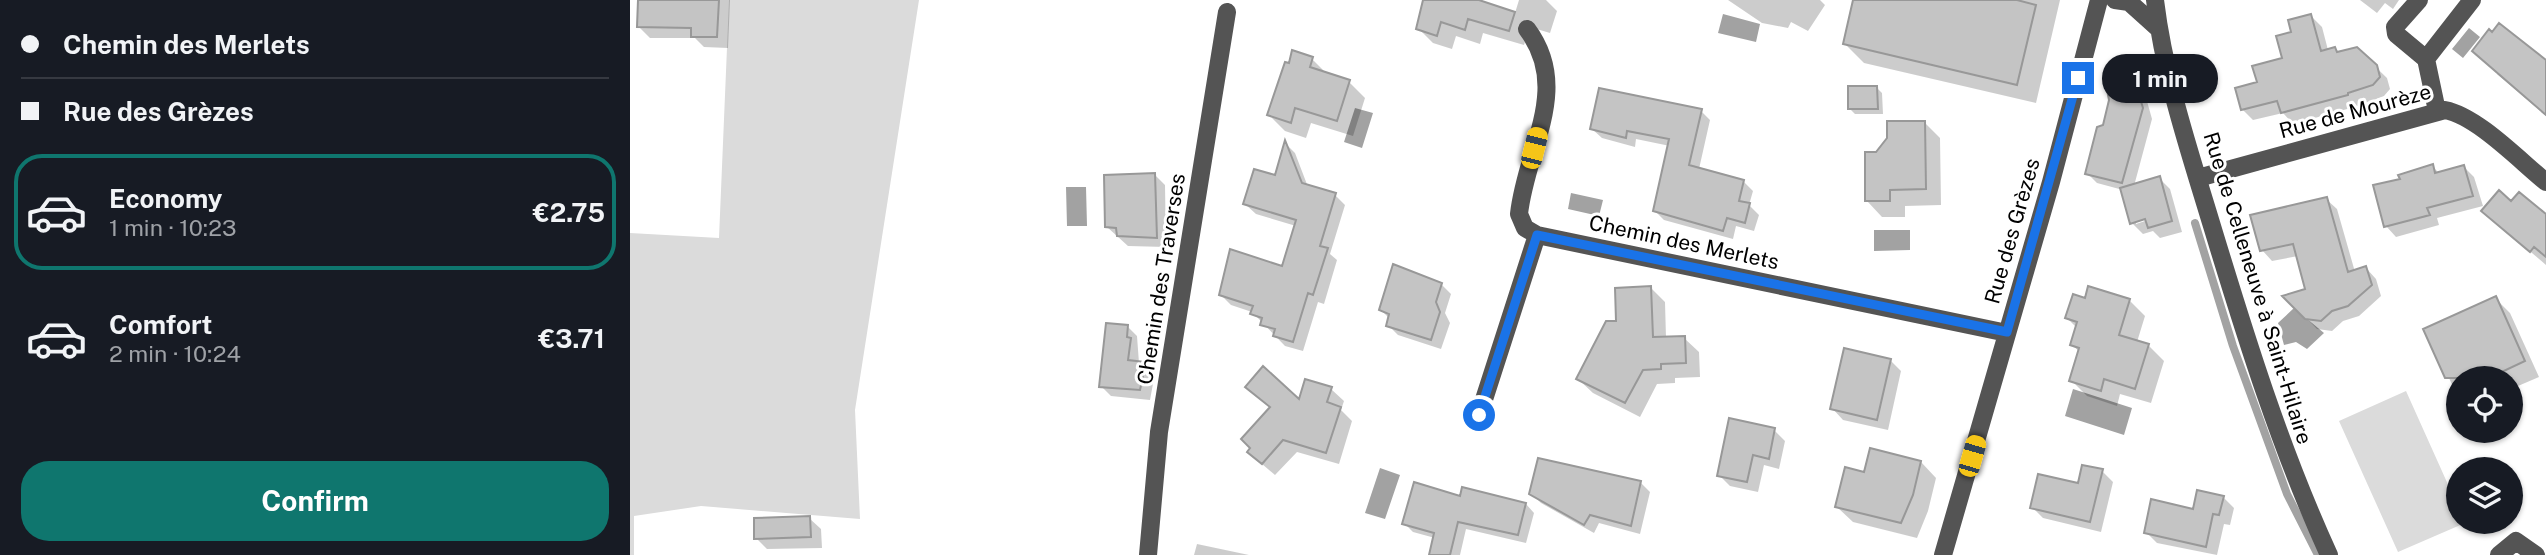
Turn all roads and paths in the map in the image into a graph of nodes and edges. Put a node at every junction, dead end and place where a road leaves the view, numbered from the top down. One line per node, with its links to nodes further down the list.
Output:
1 (2099, 0): 14 (street, Rue des Grèzes)
2 (2115, 0): 8 (street)
3 (2155, 0): 8 (street, Rue de Celleneuve à Saint-Hilaire)
4 (2419, 0): 9 (street)
5 (2472, 0): 9 (street)
6 (1227, 12): 16 (street, Chemin des Traverses)
7 (1527, 29): 13 (street)
8 (2159, 29): 11 (street, Rue de Celleneuve à Saint-Hilaire)
9 (2426, 59): 10 (street)
10 (2437, 111): 11 (street, Rue de Mourèze); 12 (street, Rue de Mourèze)
11 (2198, 178): 18 (street, Rue de Celleneuve à Saint-Hilaire)
12 (2546, 182)
13 (1537, 235): 14 (street, Chemin des Merlets); 15 (street)
14 (2007, 332): 17 (street, Rue des Grèzes)
15 (1479, 415)
16 (1148, 555)
17 (1943, 555)
18 (2329, 555)
19 (2499, 555): 20 (street)
20 (2536, 555)

